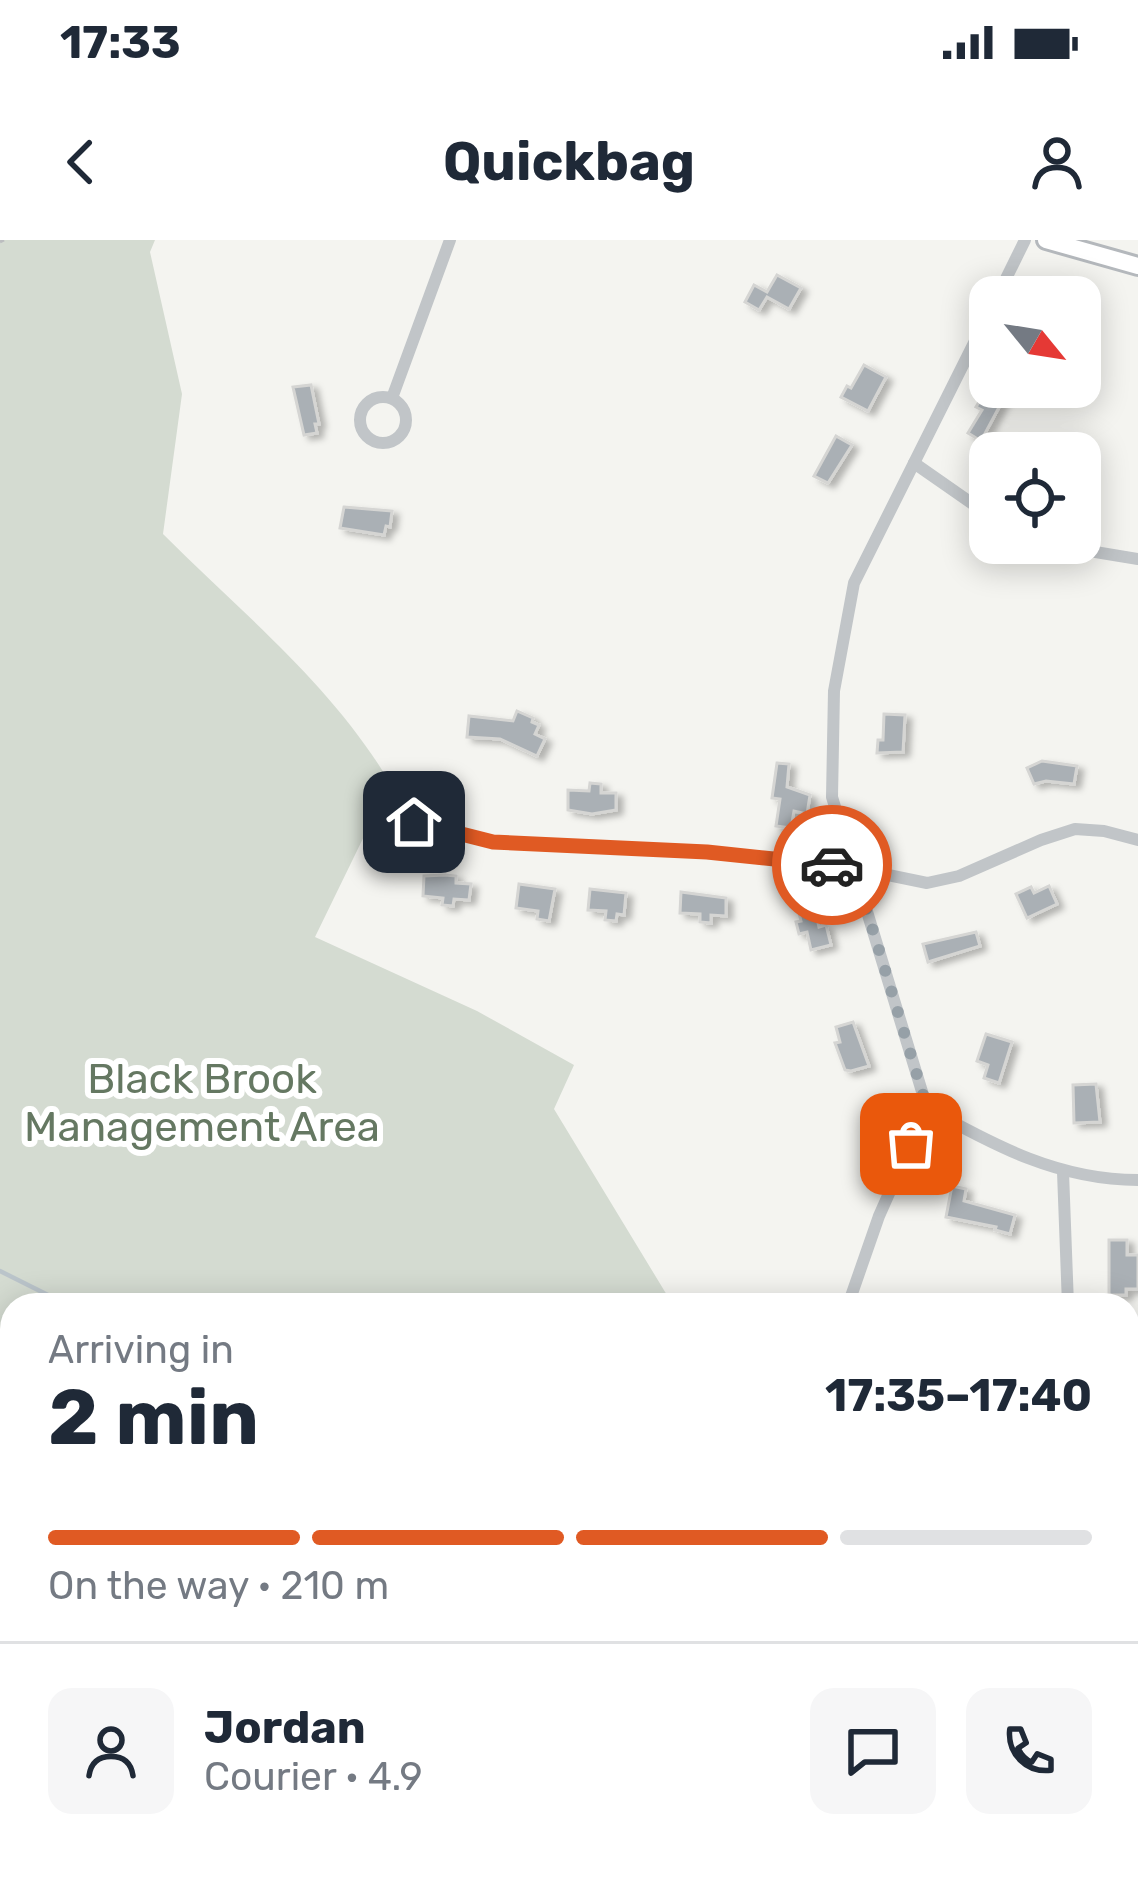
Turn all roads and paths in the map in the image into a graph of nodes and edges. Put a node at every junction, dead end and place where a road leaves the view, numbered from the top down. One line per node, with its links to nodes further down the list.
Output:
1 (451, 240): 7 (street)
2 (1025, 240): 5 (street)
3 (1046, 240): 4 (main road)
4 (1138, 266)
5 (1007, 276)
6 (969, 353): 8 (street)
7 (392, 398)
8 (914, 463): 9 (street); 14 (street)
9 (969, 501)
10 (1101, 553): 11 (street)
11 (1138, 559)
12 (414, 822): 14 (street)
13 (1138, 840): 14 (street)
14 (854, 868): 15 (street)
15 (927, 1108): 16 (street); 18 (street)
16 (1063, 1172): 17 (street); 19 (street)
17 (1138, 1180)
18 (852, 1293)
19 (1068, 1293)

